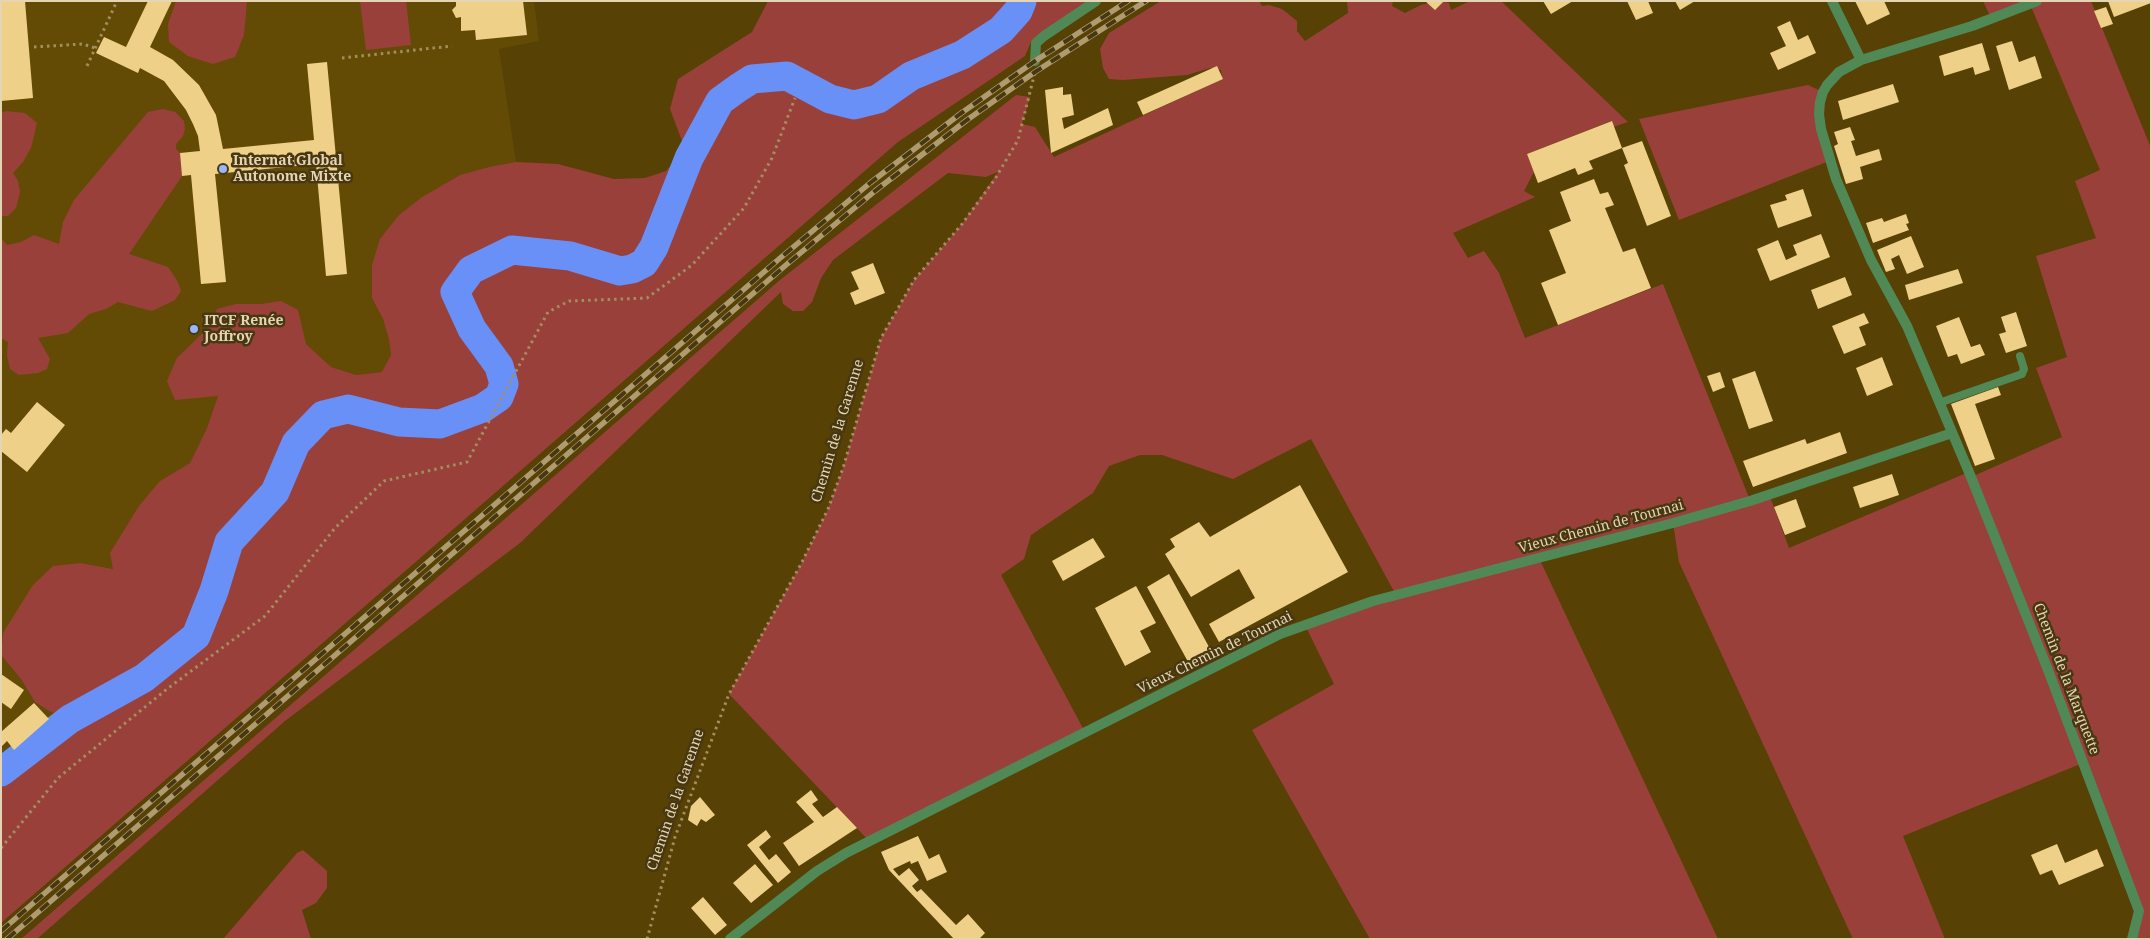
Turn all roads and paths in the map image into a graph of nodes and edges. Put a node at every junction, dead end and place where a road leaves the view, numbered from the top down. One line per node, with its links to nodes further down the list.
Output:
1 (117, 1): 7 (path)
2 (1096, 1): 10 (street)
3 (1832, 1): 9 (street)
4 (2037, 1): 9 (street)
5 (452, 46): 8 (path)
6 (34, 47): 7 (path)
7 (95, 48): 11 (path)
8 (342, 58)
9 (1860, 60): 14 (street)
10 (1035, 61): 19 (path, Chemin de la Garenne)
11 (87, 66)
12 (795, 98): 16 (path)
13 (2020, 356): 14 (lane)
14 (1939, 403): 15 (street)
15 (1952, 433): 17 (street, Chemin de la Marquette); 20 (street, Vieux Chemin de Tournai)
16 (1, 848)
17 (2139, 911): 18 (street); 21 (street)
18 (2151, 911)
19 (647, 939)
20 (730, 939)
21 (2132, 939)

